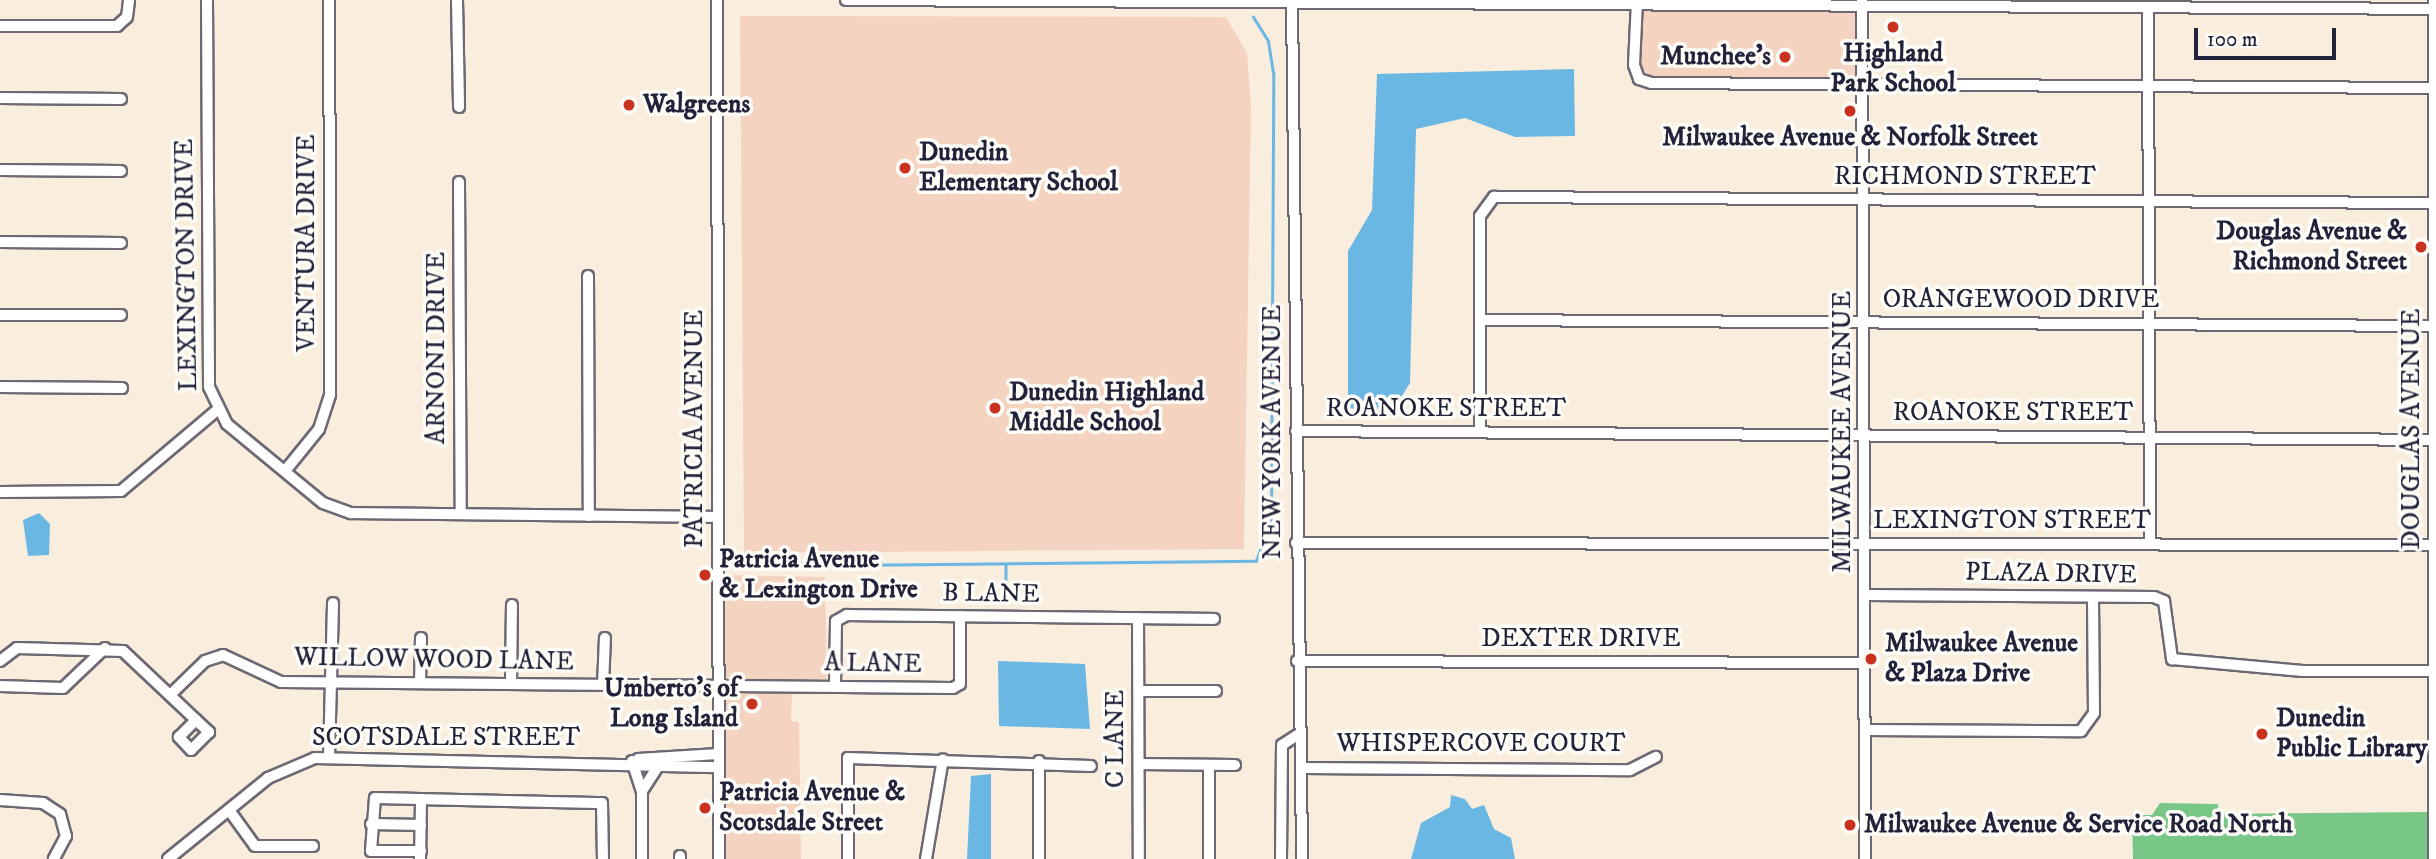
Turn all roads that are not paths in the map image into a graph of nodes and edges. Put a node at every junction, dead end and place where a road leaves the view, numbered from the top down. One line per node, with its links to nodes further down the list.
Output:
1 (129, 0): 16 (street)
2 (207, 0): 40 (street, LEXINGTON DRIVE)
3 (329, 0): 46 (street, VENTURA DRIVE)
4 (457, 0): 22 (street)
5 (717, 0): 50 (street, PATRICIA AVENUE)
6 (846, 0): 7 (street)
7 (1031, 1): 8 (street)
8 (1292, 2): 9 (street); 41 (street, NEW YORK AVENUE)
9 (1407, 2): 11 (street)
10 (1755, 2): 12 (street); 13 (street)
11 (1516, 3): 12 (street)
12 (1637, 3): 17 (street)
13 (1863, 3): 15 (street); 17 (street, MILWAUKEE AVENUE)
14 (2435, 6): 15 (street); 19 (street, DOUGLAS AVENUE)
15 (2148, 8): 18 (street)
16 (0, 26)
17 (1862, 84): 18 (street); 26 (street, MILWAUKEE AVENUE)
18 (2148, 85): 19 (street); 27 (street)
19 (2435, 88): 28 (street, DOUGLAS AVENUE)
20 (0, 98): 21 (street)
21 (121, 99)
22 (458, 107)
23 (0, 170): 24 (street)
24 (121, 171)
25 (459, 182): 48 (street, ARNONI DRIVE)
26 (1865, 200): 27 (street, RICHMOND STREET); 34 (street, RICHMOND STREET); 35 (street, MILWAUKEE AVENUE)
27 (2149, 201): 28 (street, RICHMOND STREET); 36 (street)
28 (2435, 204): 37 (street, DOUGLAS AVENUE)
29 (0, 242): 30 (street)
30 (121, 243)
31 (589, 276): 49 (street)
32 (0, 315): 33 (street)
33 (121, 315)
34 (1479, 320): 35 (street, ORANGEWOOD DRIVE); 42 (street)
35 (1866, 321): 36 (street, ORANGEWOOD DRIVE); 43 (street, MILWAUKEE AVENUE)
36 (2150, 323): 37 (street, ORANGEWOOD DRIVE); 44 (street)
37 (2435, 326): 45 (street, DOUGLAS AVENUE)
38 (0, 387): 39 (street)
39 (122, 388)
40 (216, 411): 46 (street, LEXINGTON DRIVE); 47 (street)
41 (1296, 431): 42 (street, ROANOKE STREET); 52 (street, NEW YORK AVENUE)
42 (1480, 432): 43 (street, ROANOKE STREET)
43 (1865, 435): 44 (street, ROANOKE STREET); 53 (street, MILWAUKEE AVENUE)
44 (2150, 436): 45 (street, ROANOKE STREET); 51 (street)
45 (2435, 440): 54 (street, DOUGLAS AVENUE)
46 (285, 471): 48 (street, LEXINGTON DRIVE)
47 (0, 492)
48 (461, 514): 49 (street, LEXINGTON DRIVE)
49 (589, 516): 50 (street, LEXINGTON DRIVE)
50 (718, 517): 73 (street, PATRICIA AVENUE)
51 (2150, 542): 53 (street, LEXINGTON STREET); 54 (street, LEXINGTON STREET)
52 (1296, 543): 53 (street, LEXINGTON STREET); 66 (street, NEW YORK AVENUE)
53 (1865, 544): 55 (street, MILWAUKEE AVENUE)
54 (2434, 545): 68 (street, DOUGLAS AVENUE)
55 (1866, 595): 56 (street, PLAZA DRIVE); 67 (street, MILWAUKEE AVENUE)
56 (2092, 597): 68 (street, PLAZA DRIVE); 80 (street)
57 (333, 603): 69 (street)
58 (512, 605): 71 (street)
59 (960, 617): 60 (street, B LANE); 75 (street, B LANE); 75 (street, A LANE)
60 (1139, 618): 61 (street, B LANE); 76 (street, C LANE)
61 (1214, 619)
62 (421, 638): 70 (street)
63 (605, 638): 72 (street)
64 (105, 648): 65 (street); 74 (street); 78 (street)
65 (0, 661)
66 (1297, 661): 67 (street, DEXTER DRIVE); 81 (street, NEW YORK AVENUE)
67 (1865, 663): 80 (street, MILWAUKEE AVENUE)
68 (2435, 671): 118 (street, DOUGLAS AVENUE)
69 (330, 683): 70 (street, WILLOW WOOD LANE); 78 (street, WILLOW WOOD LANE); 83 (street)
70 (420, 684): 71 (street, WILLOW WOOD LANE)
71 (511, 684): 72 (street, WILLOW WOOD LANE)
72 (603, 685): 73 (street, WILLOW WOOD LANE)
73 (718, 685): 75 (street, A LANE); 82 (street, PATRICIA AVENUE)
74 (0, 686)
75 (835, 687)
76 (1139, 691): 77 (street); 88 (street, C LANE)
77 (1216, 691)
78 (172, 694): 79 (street)
79 (196, 720)
80 (1865, 730): 117 (street, MILWAUKEE AVENUE)
81 (1299, 734): 94 (street, NEW YORK AVENUE); 115 (street)
82 (718, 754): 86 (street, SCOTSDALE STREET); 93 (street, PATRICIA AVENUE)
83 (329, 757): 86 (street, SCOTSDALE STREET); 98 (street, SCOTSDALE STREET)
84 (1656, 757): 94 (street, WHISPERCOVE COURT)
85 (943, 759): 87 (street); 110 (street); 111 (street)
86 (632, 761): 91 (street, SCOTSDALE STREET); 95 (street)
87 (1039, 761): 92 (street); 112 (street)
88 (1139, 764): 89 (street); 113 (street, C LANE)
89 (1209, 765): 90 (street); 114 (street)
90 (1235, 765)
91 (658, 766): 93 (street, SCOTSDALE STREET); 95 (street)
92 (1090, 766)
93 (718, 767): 109 (street, PATRICIA AVENUE)
94 (1303, 768): 116 (street, NEW YORK AVENUE)
95 (642, 791): 108 (street)
96 (421, 799): 99 (street); 100 (street); 107 (street)
97 (0, 800): 104 (street)
98 (229, 810): 101 (street); 105 (street, SCOTSDALE STREET)
99 (371, 824): 100 (street); 103 (street)
100 (421, 825): 103 (street)
101 (255, 846): 102 (street); 106 (street)
102 (313, 846)
103 (420, 855)
104 (54, 859)
105 (168, 859)
106 (255, 859)
107 (603, 859)
108 (642, 859)
109 (719, 859)
110 (848, 859)
111 (926, 859)
112 (1039, 859)
113 (1139, 859)
114 (1209, 859)
115 (1281, 859)
116 (1302, 859)
117 (1865, 859)
118 (2434, 859)

